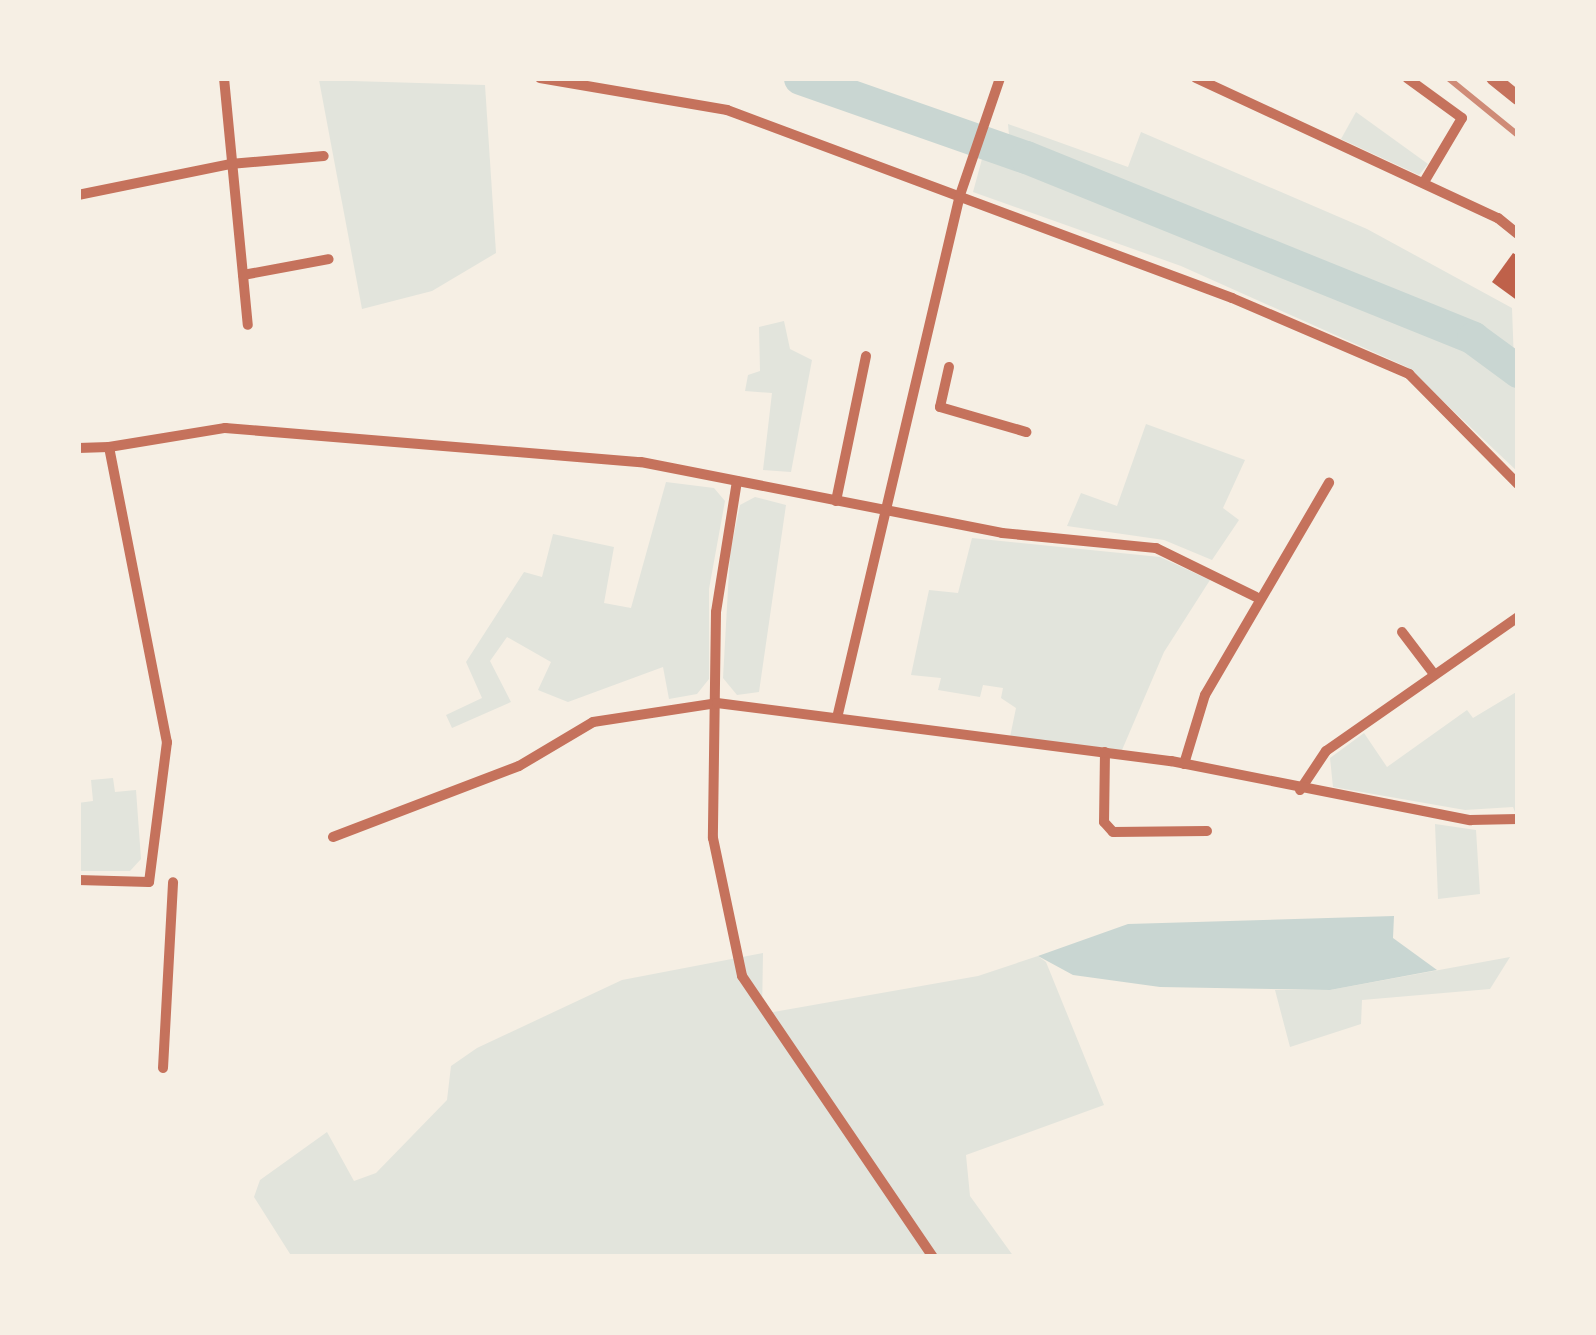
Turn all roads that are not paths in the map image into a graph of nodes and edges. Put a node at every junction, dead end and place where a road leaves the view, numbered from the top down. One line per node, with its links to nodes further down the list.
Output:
1 (224, 78): 9 (street)
2 (539, 78): 12 (street)
3 (1000, 78): 12 (street)
4 (1196, 78): 10 (street)
5 (1407, 78): 10 (street)
6 (1493, 78): 7 (street)
7 (1518, 98)
8 (324, 156): 9 (street)
9 (230, 164): 11 (street); 15 (street)
10 (1424, 182): 13 (street)
11 (78, 195)
12 (960, 195): 24 (street); 26 (street)
13 (1518, 234)
14 (329, 259): 15 (street)
15 (242, 275): 16 (street)
16 (248, 325)
17 (866, 356): 25 (street)
18 (949, 367): 19 (street)
19 (1026, 432)
20 (109, 447): 21 (street); 22 (street); 39 (street)
21 (78, 448)
22 (737, 481): 25 (street); 31 (street)
23 (1329, 483): 27 (street)
24 (1518, 484)
25 (836, 501): 26 (street)
26 (887, 511): 27 (street); 32 (street)
27 (1256, 597): 34 (street)
28 (1518, 616): 30 (street)
29 (1402, 632): 30 (street)
30 (1434, 674): 35 (street)
31 (717, 703): 32 (street); 38 (street); 42 (street)
32 (837, 718): 33 (street)
33 (1105, 752): 34 (street); 37 (street)
34 (1184, 764): 35 (street)
35 (1300, 790): 36 (street)
36 (1518, 819)
37 (1208, 832)
38 (334, 837)
39 (78, 880)
40 (173, 882): 41 (street)
41 (163, 1068)
42 (933, 1257)

